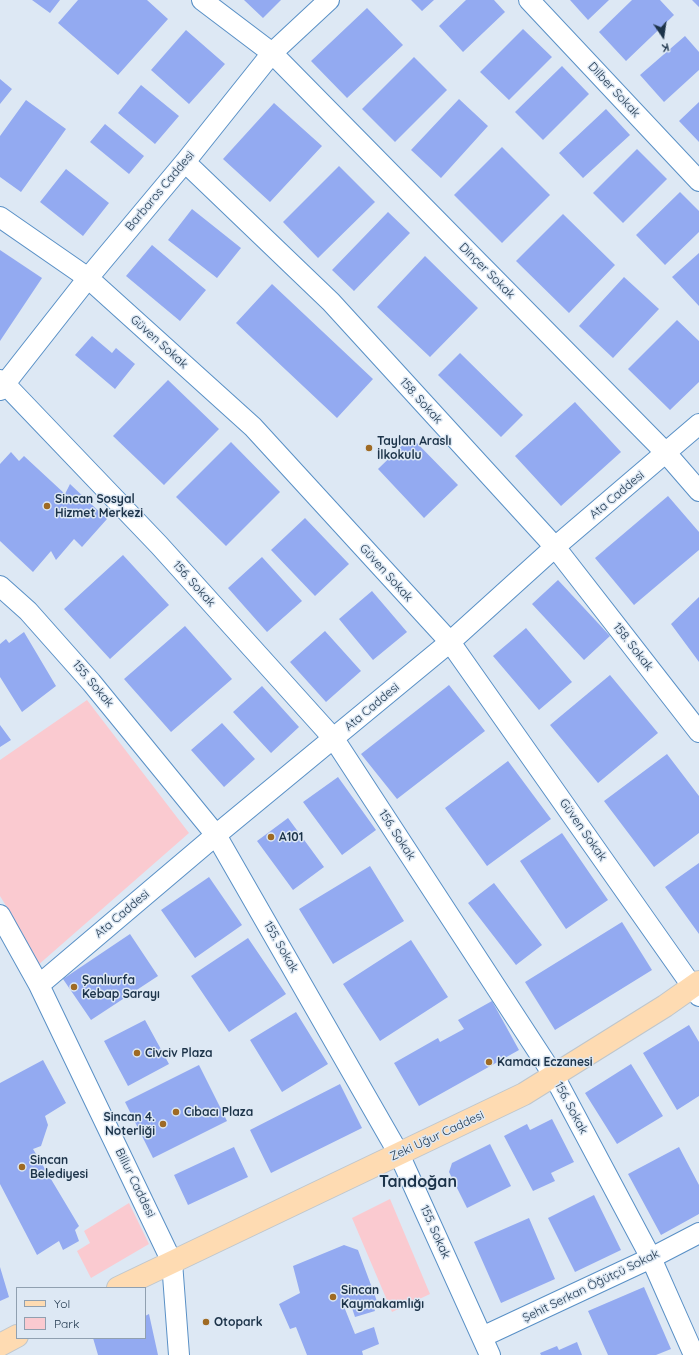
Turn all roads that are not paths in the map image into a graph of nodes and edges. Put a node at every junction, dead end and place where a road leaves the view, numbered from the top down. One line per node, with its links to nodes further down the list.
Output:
1 (202, 0): 4 (street, Dinçer Sokak)
2 (329, 0): 4 (street, Barbaros Caddesi)
3 (529, 0): 6 (street, Dilber Sokak)
4 (272, 53): 5 (street, Barbaros Caddesi); 11 (street, Dinçer Sokak)
5 (185, 162): 8 (street, Barbaros Caddesi); 13 (street, 158. Sokak)
6 (699, 181)
7 (0, 217): 8 (street, Güven Sokak)
8 (88, 278): 9 (street, Barbaros Caddesi); 15 (street, Güven Sokak)
9 (2, 385): 17 (street, 156. Sokak)
10 (699, 424): 11 (street, Ata Caddesi)
11 (666, 453): 12 (street, Dinçer Sokak); 13 (street, Ata Caddesi)
12 (699, 491)
13 (555, 547): 15 (street, Ata Caddesi); 16 (street, 158. Sokak)
14 (0, 586): 18 (street, 155. Sokak)
15 (450, 642): 17 (street, Ata Caddesi); 21 (street, Güven Sokak)
16 (699, 732)
17 (334, 739): 18 (street, Ata Caddesi); 22 (street, 156. Sokak)
18 (216, 835): 20 (street, Ata Caddesi); 23 (street, 155. Sokak)
19 (0, 915): 20 (street, Billur Caddesi)
20 (39, 985): 26 (street, Billur Caddesi)
21 (697, 988): 22 (main road, Zeki Uğur Caddesi)
22 (554, 1076): 23 (main road, Zeki Uğur Caddesi); 25 (street, 156. Sokak)
23 (399, 1154): 26 (main road, Zeki Uğur Caddesi); 30 (street, 155. Sokak)
24 (699, 1233): 25 (street, Şehit Serkan Öğütçü Sokak)
25 (651, 1258): 30 (street, Şehit Serkan Öğütçü Sokak); 34 (street, 156. Sokak)
26 (172, 1262): 27 (main road, Zeki Uğur Caddesi); 33 (street, Billur Caddesi)
27 (120, 1287)
28 (16, 1337): 29 (main road)
29 (0, 1345)
30 (486, 1346)
31 (0, 1351): 32 (street)
32 (2, 1355)
33 (179, 1355)
34 (694, 1355)

